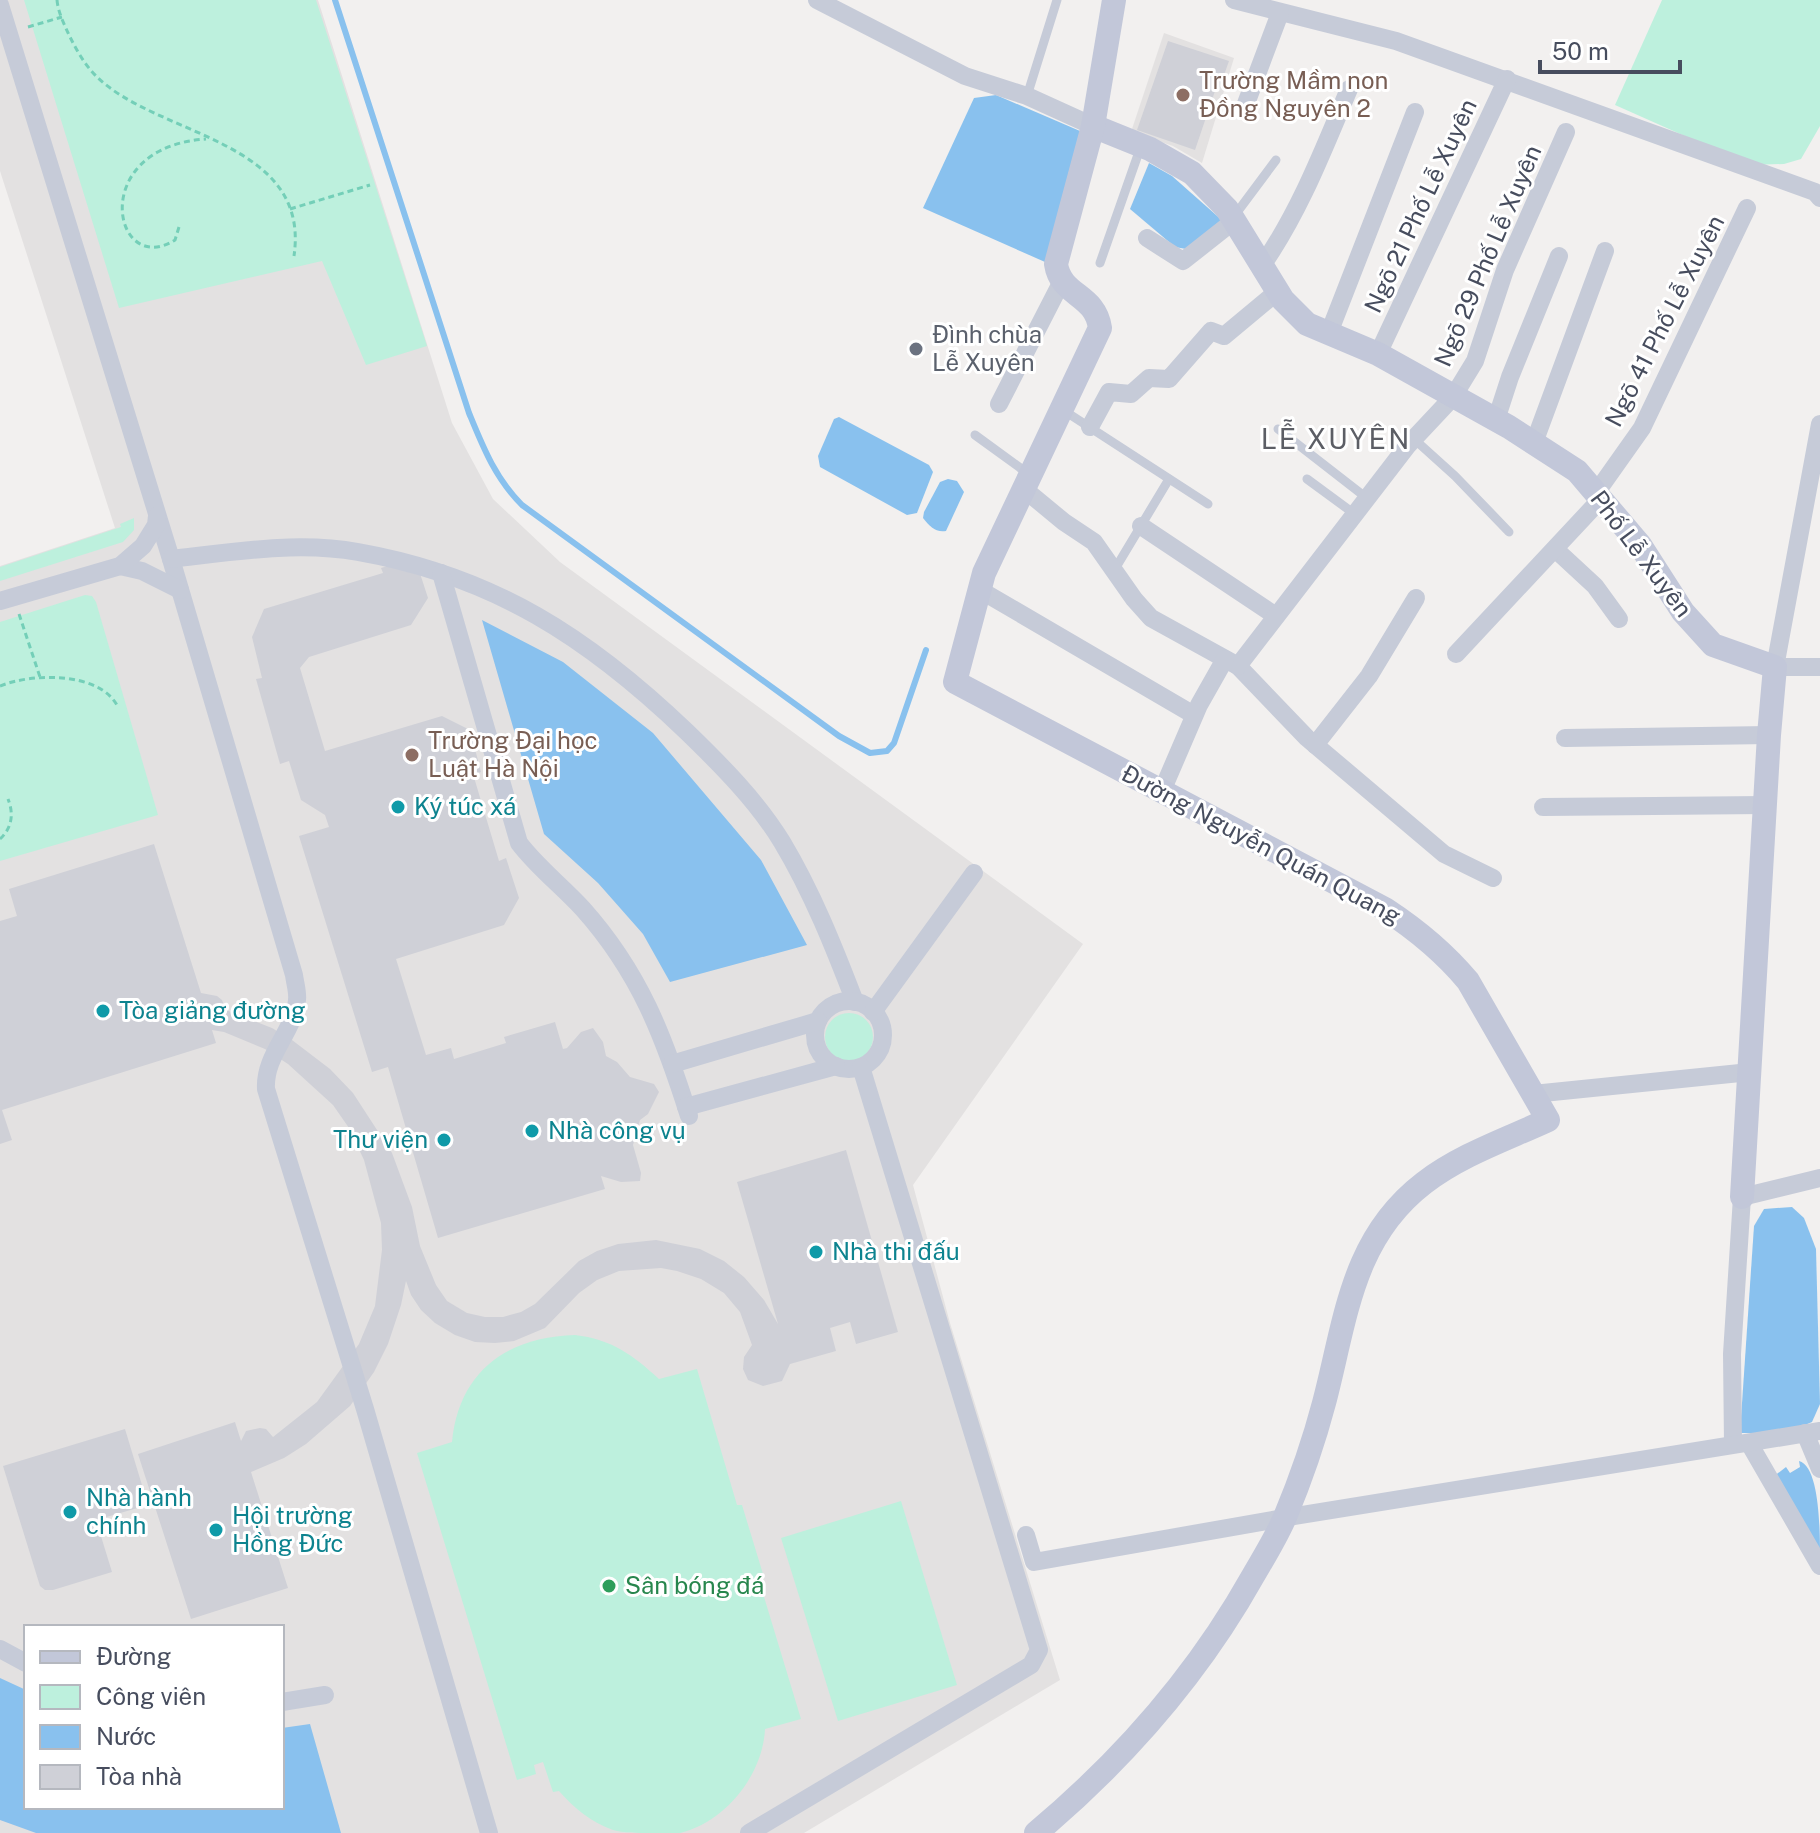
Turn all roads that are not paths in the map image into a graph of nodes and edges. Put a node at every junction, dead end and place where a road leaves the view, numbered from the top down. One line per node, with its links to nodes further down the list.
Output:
1 (817, 0): 9 (street)
2 (1057, 0): 9 (lane)
3 (1114, 0): 12 (street)
4 (1234, 0): 6 (street)
5 (0, 5): 45 (street)
6 (1280, 13): 7 (street); 10 (street)
7 (1507, 79): 16 (street); 27 (street, Ngõ 21 Phố Lễ Xuyên)
8 (1349, 89): 23 (street)
9 (1027, 96): 12 (street)
10 (1244, 109)
11 (1415, 112): 26 (street)
12 (1093, 126): 14 (street, Phố Lễ Xuyên); 24 (street)
13 (1566, 132): 28 (street, Ngõ 29 Phố Lễ Xuyên)
14 (1141, 146): 18 (street, Phố Lễ Xuyên); 22 (lane)
15 (1276, 160): 18 (lane)
16 (1820, 198)
17 (1747, 208): 41 (street, Ngõ 41 Phố Lễ Xuyên)
18 (1234, 218): 19 (street); 23 (street, Phố Lễ Xuyên)
19 (1147, 238)
20 (1605, 251): 37 (street)
21 (1559, 256): 31 (street)
22 (1100, 263)
23 (1263, 264): 25 (street, Phố Lễ Xuyên)
24 (1062, 281): 29 (street); 30 (street, Đường Nguyễn Quán Quang)
25 (1278, 291): 26 (street, Phố Lễ Xuyên); 33 (street)
26 (1329, 333): 27 (street, Phố Lễ Xuyên)
27 (1378, 354): 28 (street, Phố Lễ Xuyên)
28 (1453, 397): 31 (street, Phố Lễ Xuyên); 36 (street, Ngõ 29 Phố Lễ Xuyên)
29 (999, 404)
30 (1062, 409): 33 (lane); 40 (street, Đường Nguyễn Quán Quang)
31 (1496, 420): 37 (street, Phố Lễ Xuyên)
32 (1820, 424): 61 (street)
33 (1090, 427): 38 (lane)
34 (1278, 429): 42 (lane)
35 (975, 435): 40 (lane)
36 (1414, 439): 42 (street, Ngõ 29 Phố Lễ Xuyên); 47 (lane)
37 (1534, 443): 41 (street, Phố Lễ Xuyên)
38 (1169, 479): 43 (lane); 46 (lane)
39 (1307, 479): 44 (lane)
40 (1028, 482): 51 (street); 54 (street, Đường Nguyễn Quán Quang)
41 (1599, 496): 48 (street, Ngõ 41 Phố Lễ Xuyên); 61 (street, Phố Lễ Xuyên)
42 (1368, 499): 44 (street, Ngõ 29 Phố Lễ Xuyên)
43 (1208, 504)
44 (1356, 515): 57 (street, Ngõ 29 Phố Lễ Xuyên)
45 (157, 516): 49 (street); 50 (street)
46 (1141, 526): 51 (lane); 57 (street)
47 (1509, 532)
48 (1555, 549): 58 (street); 59 (street, Ngõ 41 Phố Lễ Xuyên)
49 (171, 559): 52 (street); 53 (street)
50 (120, 566): 53 (street); 56 (street)
51 (1115, 569): 60 (street)
52 (441, 573): 72 (street); 75 (street)
53 (180, 590): 92 (street)
54 (980, 590): 63 (street); 67 (street, Đường Nguyễn Quán Quang)
55 (1416, 598): 66 (street)
56 (0, 601)
57 (1276, 616): 60 (street, Ngõ 29 Phố Lễ Xuyên)
58 (1619, 619)
59 (1456, 654)
60 (1232, 662): 63 (street, Ngõ 29 Phố Lễ Xuyên); 66 (street)
61 (1775, 667): 62 (street); 64 (street)
62 (1820, 667)
63 (1194, 715): 67 (street, Ngõ 29 Phố Lễ Xuyên)
64 (1769, 735): 65 (street); 68 (street)
65 (1565, 738)
66 (1315, 745): 71 (street)
67 (1162, 791): 79 (street, Đường Nguyễn Quán Quang)
68 (1765, 805): 69 (street); 78 (street)
69 (1543, 807)
70 (974, 873): 73 (street)
71 (1493, 878)
72 (855, 1002): 73 (street); 74 (street)
73 (873, 1012): 77 (street)
74 (818, 1021): 75 (street); 76 (street)
75 (672, 1064): 76 (street)
76 (836, 1066): 77 (street)
77 (861, 1067): 93 (street)
78 (1750, 1072): 79 (street); 81 (street)
79 (1533, 1094): 85 (street, Đường Nguyễn Quán Quang)
80 (1820, 1178): 81 (street)
81 (1742, 1197): 83 (street)
82 (1812, 1432): 83 (street); 84 (street)
83 (1741, 1443): 85 (street); 87 (street)
84 (1820, 1469)
85 (1285, 1518): 86 (street); 94 (street, Đường Nguyễn Quán Quang)
86 (1026, 1535)
87 (1820, 1566)
88 (0, 1649): 89 (street)
89 (24, 1662)
90 (325, 1695): 91 (street)
91 (284, 1702)
92 (489, 1833)
93 (749, 1833)
94 (1036, 1833)

